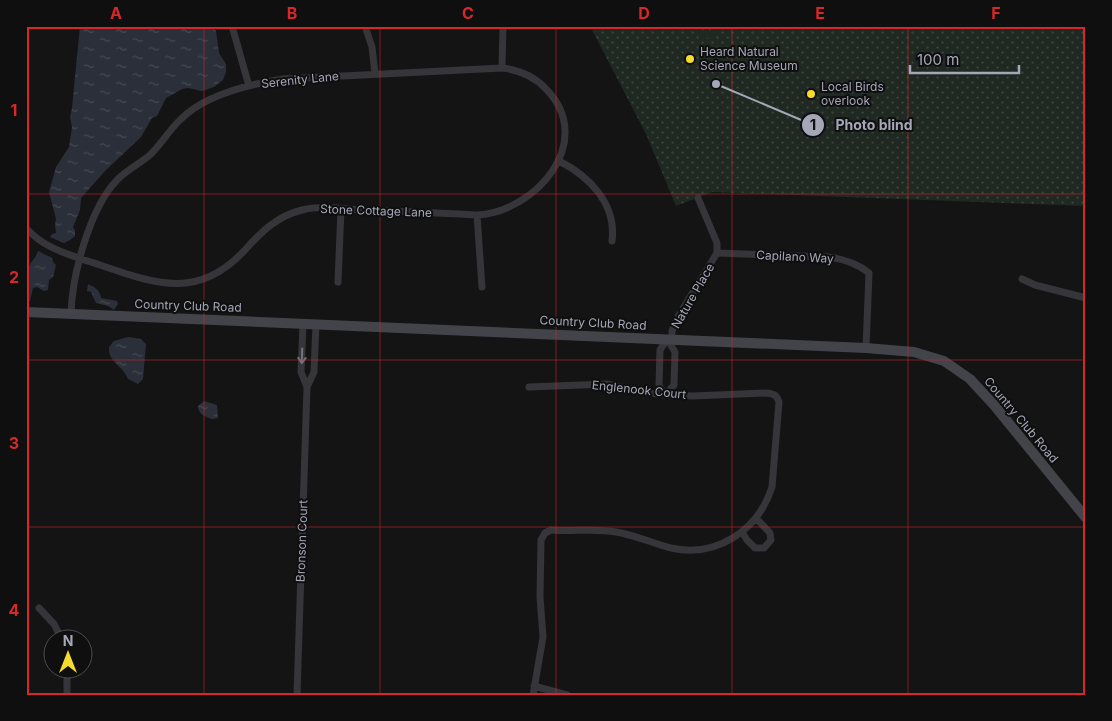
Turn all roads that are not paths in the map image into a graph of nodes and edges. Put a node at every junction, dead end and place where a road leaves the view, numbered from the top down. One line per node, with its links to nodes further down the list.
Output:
1 (232, 26): 6 (street)
2 (365, 26): 5 (street)
3 (503, 26): 4 (street)
4 (502, 68): 5 (street, Serenity Lane); 7 (street, Serenity Lane)
5 (376, 74): 6 (street, Serenity Lane)
6 (249, 86): 14 (street, Serenity Lane)
7 (559, 161): 10 (street, Stone Cottage Lane); 12 (street)
8 (698, 198): 13 (street, Nature Place)
9 (341, 209): 10 (street, Stone Cottage Lane); 14 (street, Stone Cottage Lane); 16 (street)
10 (477, 215): 17 (street)
11 (26, 228): 14 (street, Stone Cottage Lane)
12 (612, 241)
13 (718, 253): 23 (street, Nature Place); 24 (street, Capilano Way)
14 (80, 258): 20 (street, Serenity Lane)
15 (1022, 279): 18 (street)
16 (338, 282)
17 (482, 287)
18 (1086, 298)
19 (26, 312): 20 (main road, Country Club Road)
20 (71, 314): 21 (main road, Country Club Road)
21 (303, 324): 22 (main road, Country Club Road); 25 (street, Bronson Court, one-way to 25)
22 (316, 324): 23 (main road, Country Club Road); 25 (street, Bronson Court)
23 (669, 339): 24 (main road, Country Club Road); 27 (street, Nature Place); 27 (street)
24 (866, 348): 28 (main road, Country Club Road)
25 (307, 387): 36 (street, Bronson Court)
26 (529, 387): 27 (street, Englenook Court)
27 (665, 395): 29 (street, Englenook Court)
28 (1084, 513)
29 (756, 518): 30 (street); 30 (street)
30 (742, 532): 34 (street)
31 (40, 608): 32 (street)
32 (56, 628)
33 (67, 678): 35 (street)
34 (534, 686): 37 (street); 38 (street)
35 (67, 695)
36 (297, 695)
37 (533, 695)
38 (566, 695)

